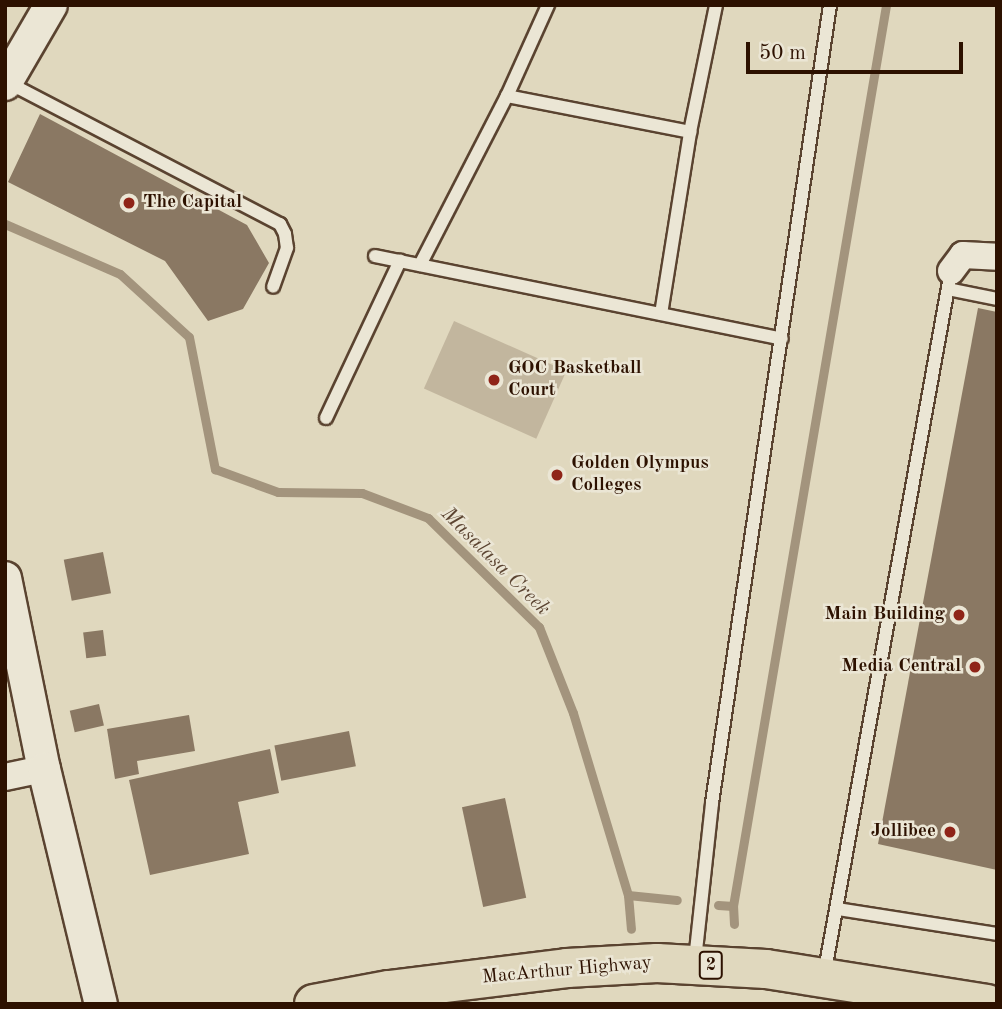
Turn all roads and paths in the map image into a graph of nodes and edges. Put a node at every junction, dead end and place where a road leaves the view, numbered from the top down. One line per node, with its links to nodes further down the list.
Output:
1 (51, 5): 5 (street)
2 (548, 5): 6 (lane)
3 (716, 5): 7 (lane)
4 (830, 5): 16 (lane)
5 (6, 83): 13 (lane)
6 (507, 96): 7 (lane); 11 (lane)
7 (690, 132): 15 (lane)
8 (375, 256): 10 (lane)
9 (997, 257): 12 (street)
10 (400, 261): 11 (lane); 17 (lane)
11 (420, 265): 15 (lane)
12 (950, 280): 14 (lane); 21 (lane)
13 (273, 287)
14 (997, 299)
15 (661, 314): 16 (lane)
16 (782, 339): 23 (lane)
17 (326, 418)
18 (5, 578): 19 (street)
19 (44, 769): 20 (street); 25 (street)
20 (5, 777)
21 (838, 909): 22 (lane); 24 (lane)
22 (997, 934)
23 (695, 964): 24 (highway, MacArthur Highway / 2); 26 (highway, MacArthur Highway / 2)
24 (824, 976): 27 (highway, MacArthur Highway / 2)
25 (101, 1004)
26 (314, 1004)
27 (987, 1004)

